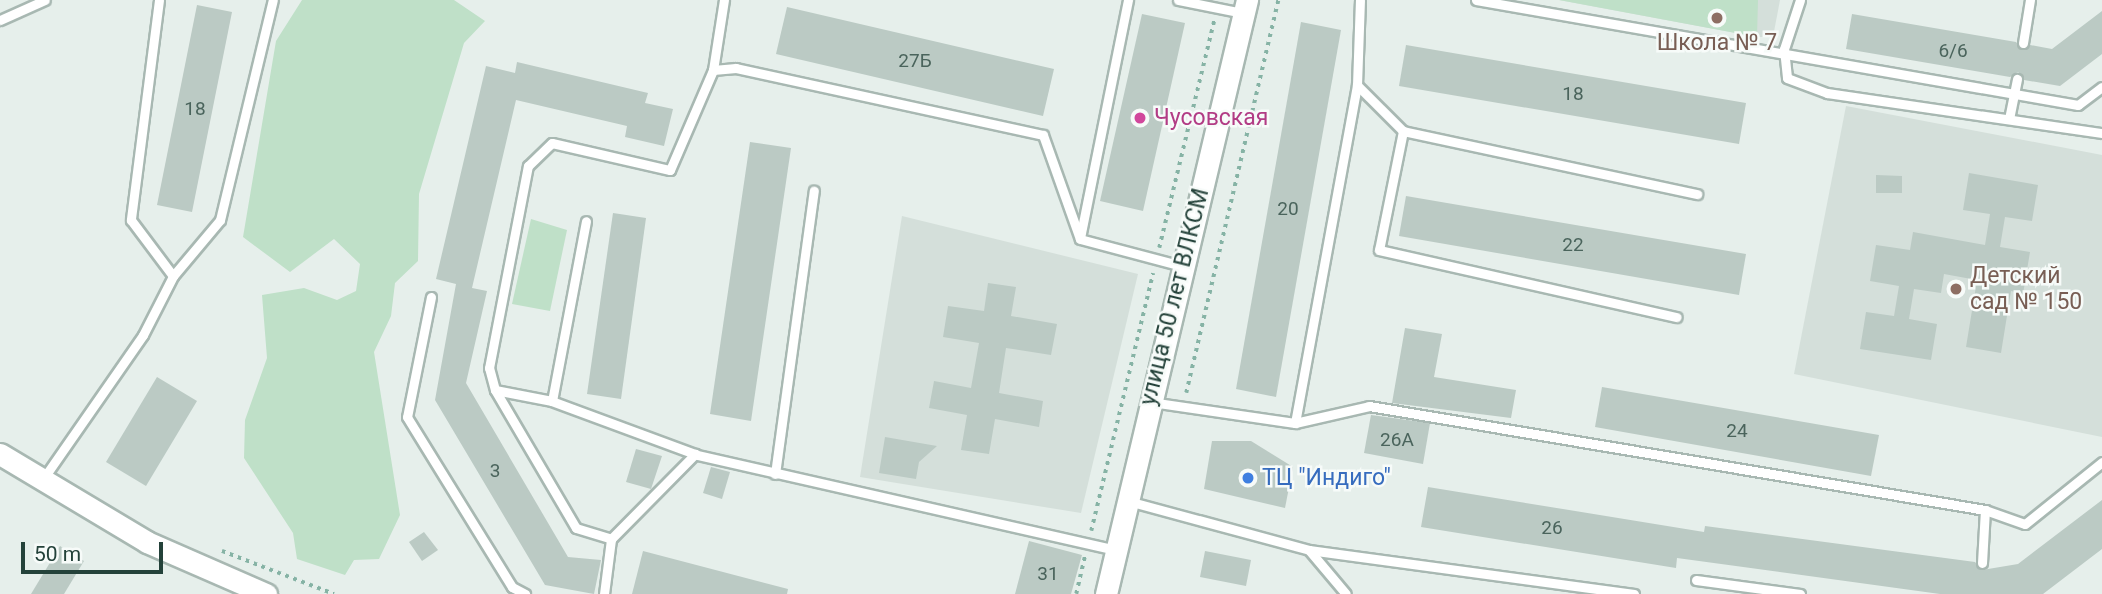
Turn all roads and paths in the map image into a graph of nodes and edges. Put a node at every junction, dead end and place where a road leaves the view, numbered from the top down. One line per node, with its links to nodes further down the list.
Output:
1 (45, 0): 14 (lane)
2 (159, 0): 31 (lane)
3 (724, 0): 17 (lane)
4 (1128, 0): 28 (lane)
5 (1178, 0): 12 (lane)
6 (1278, 0): 37 (path)
7 (1360, 0): 19 (lane)
8 (1476, 0): 16 (lane)
9 (1800, 0): 16 (lane)
10 (2030, 0): 15 (lane)
11 (270, 1): 31 (lane)
12 (1217, 7): 13 (lane); 29 (path)
13 (1245, 7): 30 (street, улица 50 лет ВЛКСМ)
14 (0, 20)
15 (2023, 43)
16 (1784, 49): 21 (lane); 22 (lane)
17 (713, 70): 28 (lane); 34 (lane)
18 (2017, 79): 21 (lane)
19 (1357, 85): 23 (lane); 38 (lane)
20 (2102, 87): 21 (lane)
21 (2014, 93): 22 (lane)
22 (2008, 119): 24 (lane)
23 (1403, 131): 26 (lane); 33 (lane)
24 (2102, 133)
25 (814, 191): 42 (lane)
26 (1697, 194)
27 (586, 221): 35 (lane)
28 (1080, 239): 29 (lane)
29 (1155, 263): 30 (lane); 47 (path)
30 (1184, 267): 36 (street, улица 50 лет ВЛКСМ)
31 (173, 276): 43 (lane)
32 (431, 297): 55 (lane)
33 (1677, 317)
34 (495, 390): 35 (lane); 46 (lane)
35 (552, 401): 40 (lane)
36 (1149, 402): 37 (lane); 44 (street, улица 50 лет ВЛКСМ)
37 (1183, 408): 38 (lane)
38 (1295, 423): 45 (lane)
39 (0, 454): 43 (street)
40 (695, 454): 42 (lane); 46 (lane)
41 (2102, 462): 45 (lane)
42 (775, 474): 47 (lane)
43 (42, 481): 53 (street)
44 (1126, 501): 49 (street, улица 50 лет ВЛКСМ); 50 (lane)
45 (1985, 510): 51 (lane)
46 (611, 538): 56 (lane)
47 (1088, 544): 49 (lane); 57 (path)
48 (212, 547): 54 (path)
49 (1116, 550): 58 (street, улица 50 лет ВЛКСМ)
50 (1309, 550): 59 (lane); 60 (lane)
51 (1982, 563)
52 (1696, 580): 61 (lane)
53 (266, 594)
54 (334, 594)
55 (525, 594)
56 (604, 594)
57 (1076, 594)
58 (1106, 594)
59 (1346, 594)
60 (1634, 594)
61 (1800, 594)

